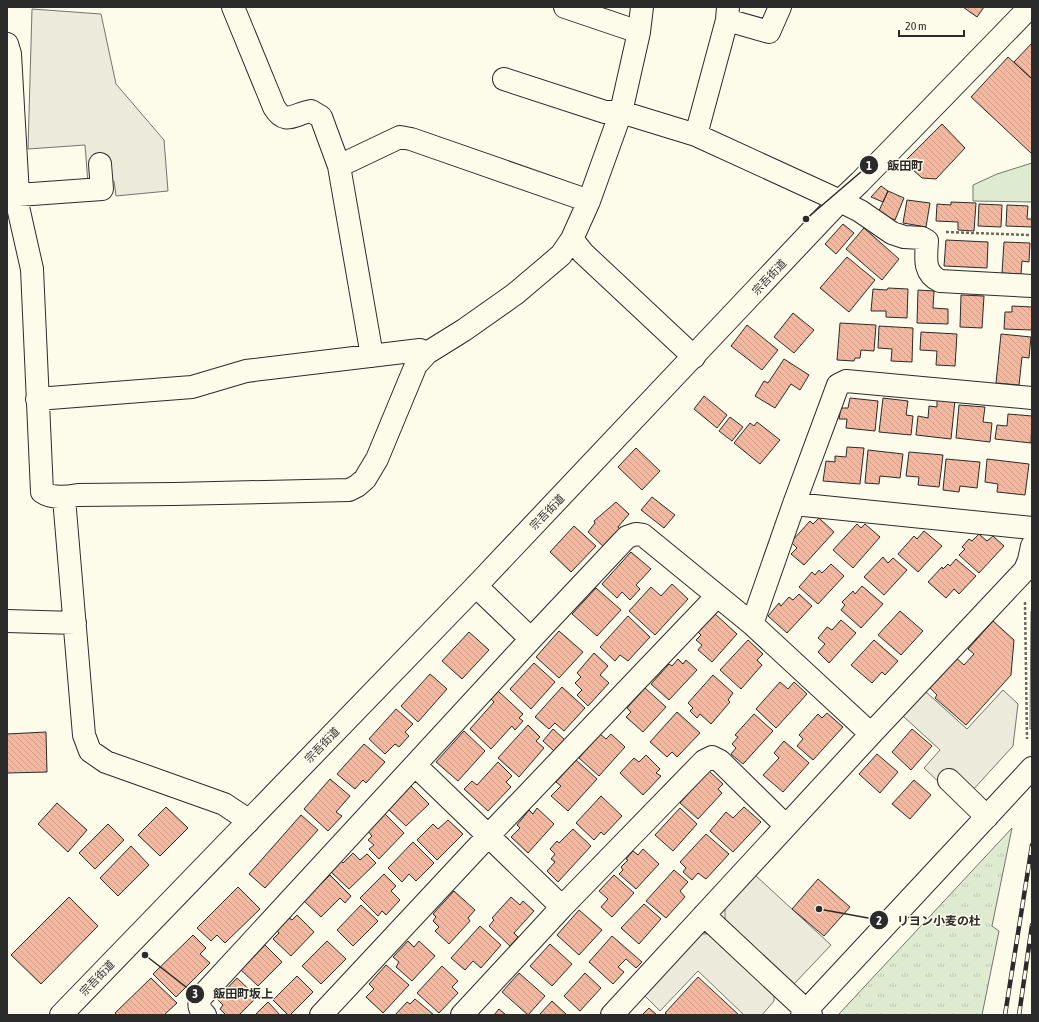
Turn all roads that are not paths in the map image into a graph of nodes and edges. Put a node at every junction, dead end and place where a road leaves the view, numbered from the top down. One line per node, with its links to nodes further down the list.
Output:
1 (233, 7): 13 (main road)
2 (565, 7): 7 (main road)
3 (642, 7): 7 (main road)
4 (780, 7): 6 (main road)
5 (1030, 7): 16 (main road, 宗吾街道)
6 (728, 13): 11 (main road)
7 (638, 32): 10 (main road)
8 (7, 44): 14 (main road)
9 (504, 79): 10 (main road)
10 (621, 112): 11 (main road); 15 (main road)
11 (696, 135): 16 (main road)
12 (100, 164): 14 (main road)
13 (339, 166): 15 (main road); 20 (main road)
14 (18, 201): 23 (main road)
15 (589, 201): 17 (main road)
16 (840, 201): 18 (main road); 21 (main road, 宗吾街道)
17 (572, 239): 19 (main road); 21 (main road)
18 (1032, 286)
19 (427, 353): 20 (main road); 24 (main road)
20 (372, 356): 23 (main road)
21 (694, 357): 28 (main road, 宗吾街道)
22 (1032, 398): 25 (main road)
23 (37, 399): 24 (main road)
24 (64, 498): 31 (main road)
25 (794, 504): 26 (main road); 32 (main road)
26 (1032, 528)
27 (1032, 546): 34 (main road)
28 (476, 586): 33 (main road); 39 (main road, 宗吾街道)
29 (717, 596): 32 (main road); 33 (main road); 41 (main road)
30 (7, 621): 31 (main road)
31 (75, 624): 39 (main road)
32 (752, 624): 34 (main road)
33 (530, 639): 35 (main road)
34 (871, 734): 40 (main road)
35 (415, 765): 41 (main road); 46 (main road)
36 (1032, 768): 38 (main road)
37 (949, 780): 38 (main road)
38 (987, 817): 44 (main road)
39 (248, 822): 45 (main road, 宗吾街道)
40 (786, 826): 42 (main road); 43 (main road)
41 (489, 835): 42 (main road); 47 (main road)
42 (562, 906): 48 (main road)
43 (704, 915): 44 (main road); 49 (main road)
44 (806, 1013)
45 (61, 1015)
46 (205, 1015)
47 (321, 1015)
48 (462, 1015)
49 (612, 1015)

